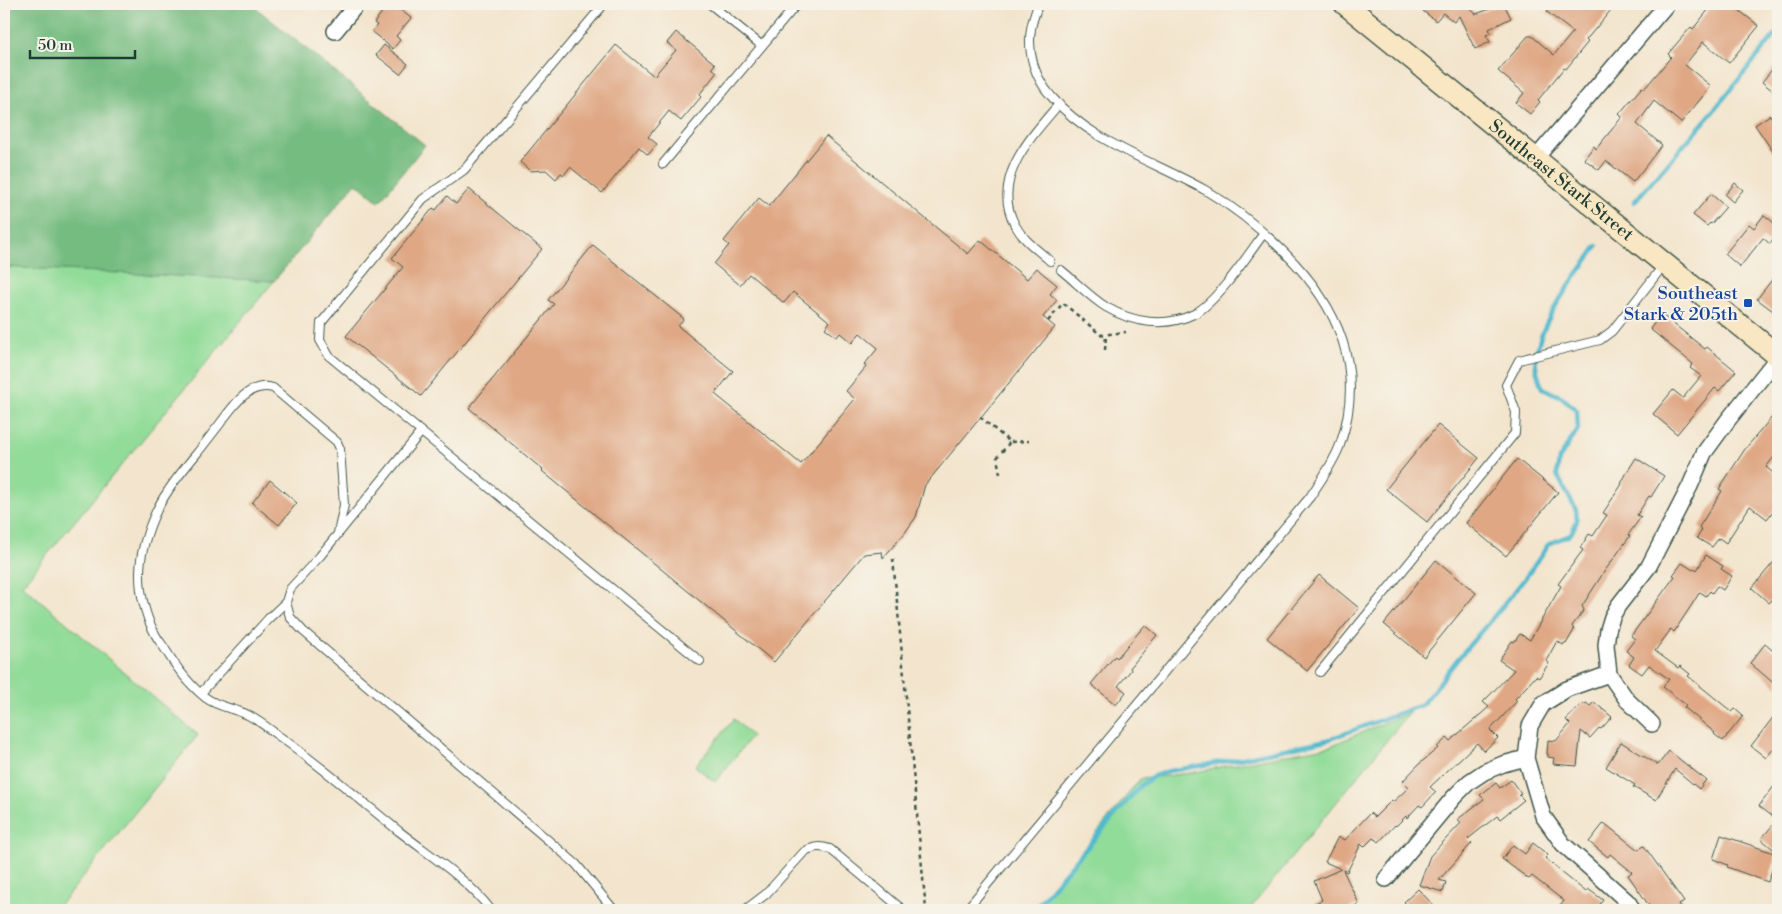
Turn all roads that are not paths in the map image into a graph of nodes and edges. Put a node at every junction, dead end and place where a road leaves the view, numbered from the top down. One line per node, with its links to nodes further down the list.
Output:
1 (357, 4): 8 (street)
2 (604, 4): 18 (lane)
3 (710, 4): 9 (lane)
4 (797, 4): 9 (lane)
5 (1037, 4): 10 (lane)
6 (1345, 4): 11 (main road, Southeast Stark Street)
7 (1667, 4): 11 (street)
8 (335, 31)
9 (762, 45): 12 (lane)
10 (1059, 104): 13 (lane); 14 (lane)
11 (1535, 158): 15 (main road, Southeast Stark Street)
12 (663, 164)
13 (1264, 233): 16 (lane); 32 (lane)
14 (1050, 261)
15 (1665, 264): 17 (main road, Southeast Stark Street); 22 (lane)
16 (1061, 270)
17 (1778, 357): 23 (street)
18 (421, 432): 19 (lane); 21 (lane)
19 (338, 533): 20 (lane); 24 (lane)
20 (286, 602): 24 (lane); 29 (lane)
21 (700, 661)
22 (1320, 672)
23 (1610, 674): 25 (street); 26 (street)
24 (201, 693): 28 (lane)
25 (1652, 724)
26 (1526, 758): 27 (street); 33 (street)
27 (1386, 879)
28 (491, 910)
29 (614, 910)
30 (745, 910): 31 (lane)
31 (903, 910)
32 (966, 910)
33 (1633, 910)

